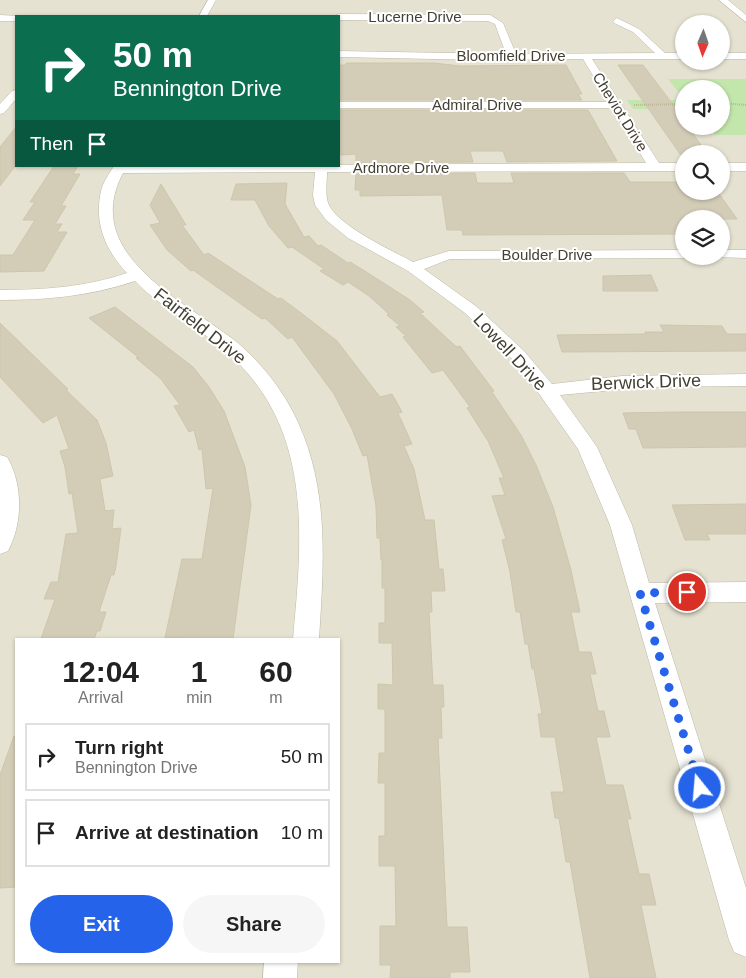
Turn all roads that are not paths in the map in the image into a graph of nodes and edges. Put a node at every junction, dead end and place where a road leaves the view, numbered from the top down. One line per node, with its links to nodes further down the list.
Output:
1 (212, 0): 3 (street)
2 (723, 0): 5 (street)
3 (204, 15)
4 (340, 17): 15 (street, Lucerne Drive)
5 (745, 17)
6 (0, 18): 7 (street)
7 (15, 18)
8 (617, 21): 11 (street)
9 (340, 54): 15 (street, Bloomfield Drive)
10 (586, 56): 11 (street, Bloomfield Drive); 15 (street, Bloomfield Drive); 18 (street, Cheviot Drive)
11 (662, 56): 12 (street, Bloomfield Drive)
12 (675, 56)
13 (730, 56): 14 (street)
14 (746, 56)
15 (512, 57)
16 (15, 94): 19 (street)
17 (340, 105): 18 (street, Admiral Drive)
18 (616, 105): 24 (street, Cheviot Drive)
19 (0, 111)
20 (675, 167): 24 (street, Ardmore Drive)
21 (730, 167): 22 (street)
22 (746, 167)
23 (120, 168): 25 (street, Ardmore Drive); 30 (street, Fairfield Drive)
24 (655, 168): 25 (street, Ardmore Drive)
25 (321, 169): 29 (street, Lowell Drive)
26 (675, 254): 29 (street, Boulder Drive)
27 (730, 254): 28 (street)
28 (746, 254)
29 (412, 268): 33 (street, Lowell Drive)
30 (137, 275): 31 (street); 38 (street, Fairfield Drive)
31 (0, 295)
32 (746, 380): 33 (street, Berwick Drive)
33 (547, 391): 37 (street, Lowell Drive)
34 (0, 462): 35 (street)
35 (0, 545)
36 (746, 592): 37 (street)
37 (640, 593): 39 (street, Lowell Drive)
38 (306, 638)
39 (746, 940)
40 (281, 963): 41 (street)
41 (280, 978)

